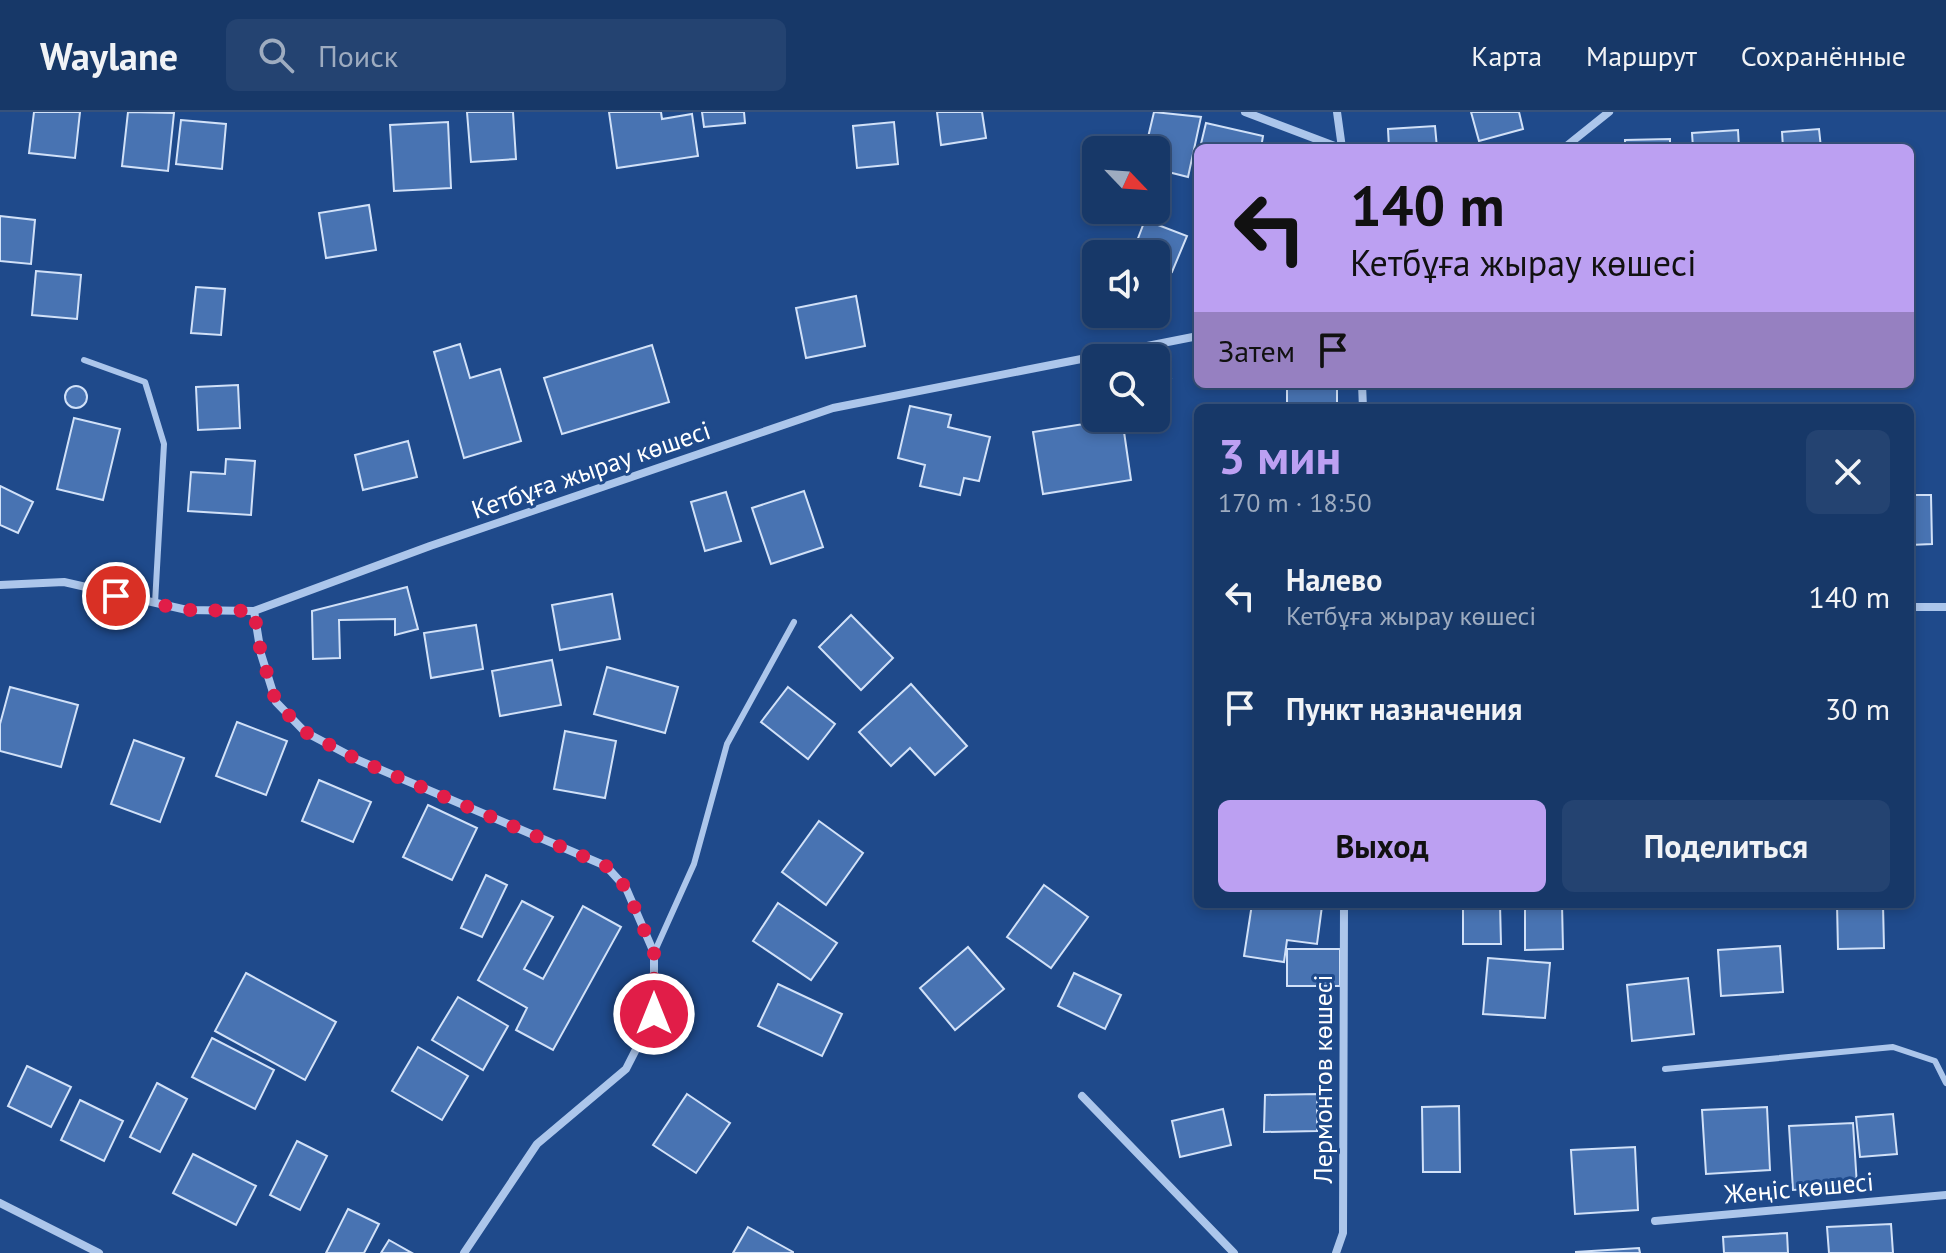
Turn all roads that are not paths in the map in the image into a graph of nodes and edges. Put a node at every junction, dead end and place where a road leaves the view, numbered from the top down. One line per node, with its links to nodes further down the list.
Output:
1 (1245, 112): 4 (street)
2 (1337, 112): 5 (street)
3 (1609, 112): 6 (street)
4 (1330, 144)
5 (1341, 144)
6 (1569, 144)
7 (1194, 337): 13 (street, Кетбұға жырау көшесі)
8 (84, 360): 10 (lane)
9 (0, 585): 10 (street, Кетбұға жырау көшесі)
10 (155, 603): 13 (street, Кетбұға жырау көшесі)
11 (1914, 607): 12 (street)
12 (1946, 607)
13 (254, 611): 16 (street)
14 (794, 622): 16 (lane)
15 (1344, 908): 26 (street, Лермонтов көшесі)
16 (654, 953): 24 (street)
17 (1665, 1069): 18 (lane)
18 (1946, 1083)
19 (1082, 1096): 25 (street)
20 (1946, 1195): 22 (street, Жеңіс көшесі)
21 (0, 1203): 23 (street)
22 (1655, 1221)
23 (99, 1253)
24 (464, 1253)
25 (1234, 1253)
26 (1336, 1253)

